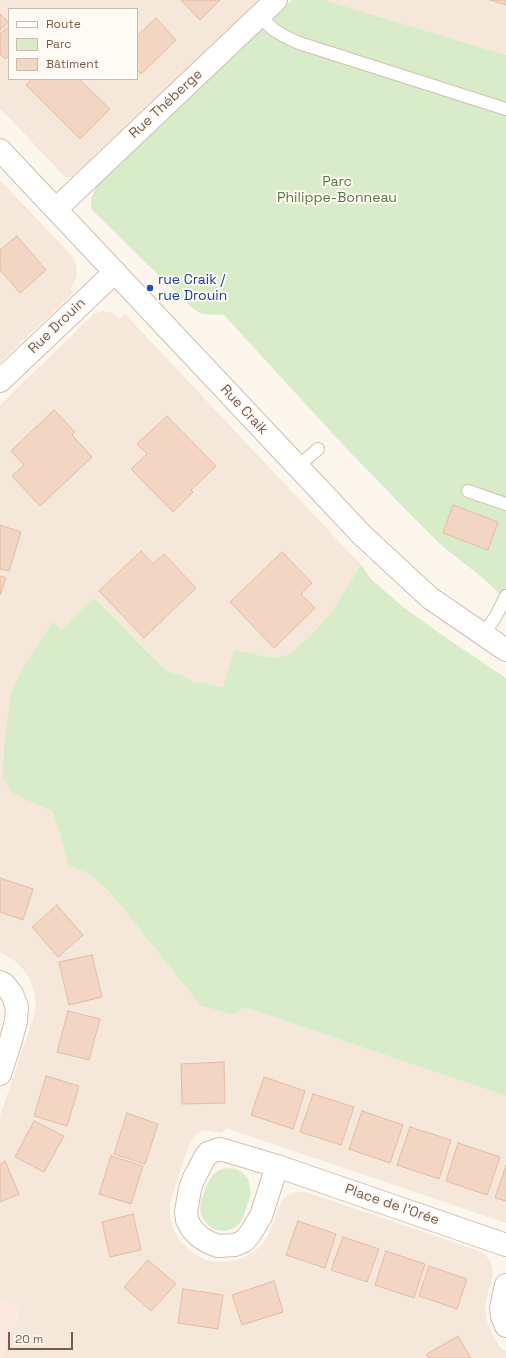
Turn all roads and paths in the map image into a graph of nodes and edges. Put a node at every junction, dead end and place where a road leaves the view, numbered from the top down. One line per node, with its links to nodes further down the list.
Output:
1 (276, 0): 2 (street, Rue Théberge)
2 (259, 16): 3 (lane); 5 (street, Rue Théberge)
3 (506, 108)
4 (0, 150): 5 (street, Rue Craik)
5 (56, 209): 6 (street, Rue Craik)
6 (115, 272): 7 (street, Rue Drouin); 9 (street, Rue Craik)
7 (0, 381)
8 (318, 449): 9 (lane)
9 (297, 467): 13 (street, Rue Craik)
10 (468, 491): 11 (lane)
11 (506, 504)
12 (506, 596): 13 (lane)
13 (483, 635): 14 (street, Rue Craik)
14 (506, 650)
15 (0, 982): 16 (street)
16 (0, 1074)
17 (277, 1166): 17 (street, Place de l'Orée); 18 (street, Place de l'Orée)
18 (506, 1244)
19 (506, 1285): 20 (street)
20 (506, 1326)

